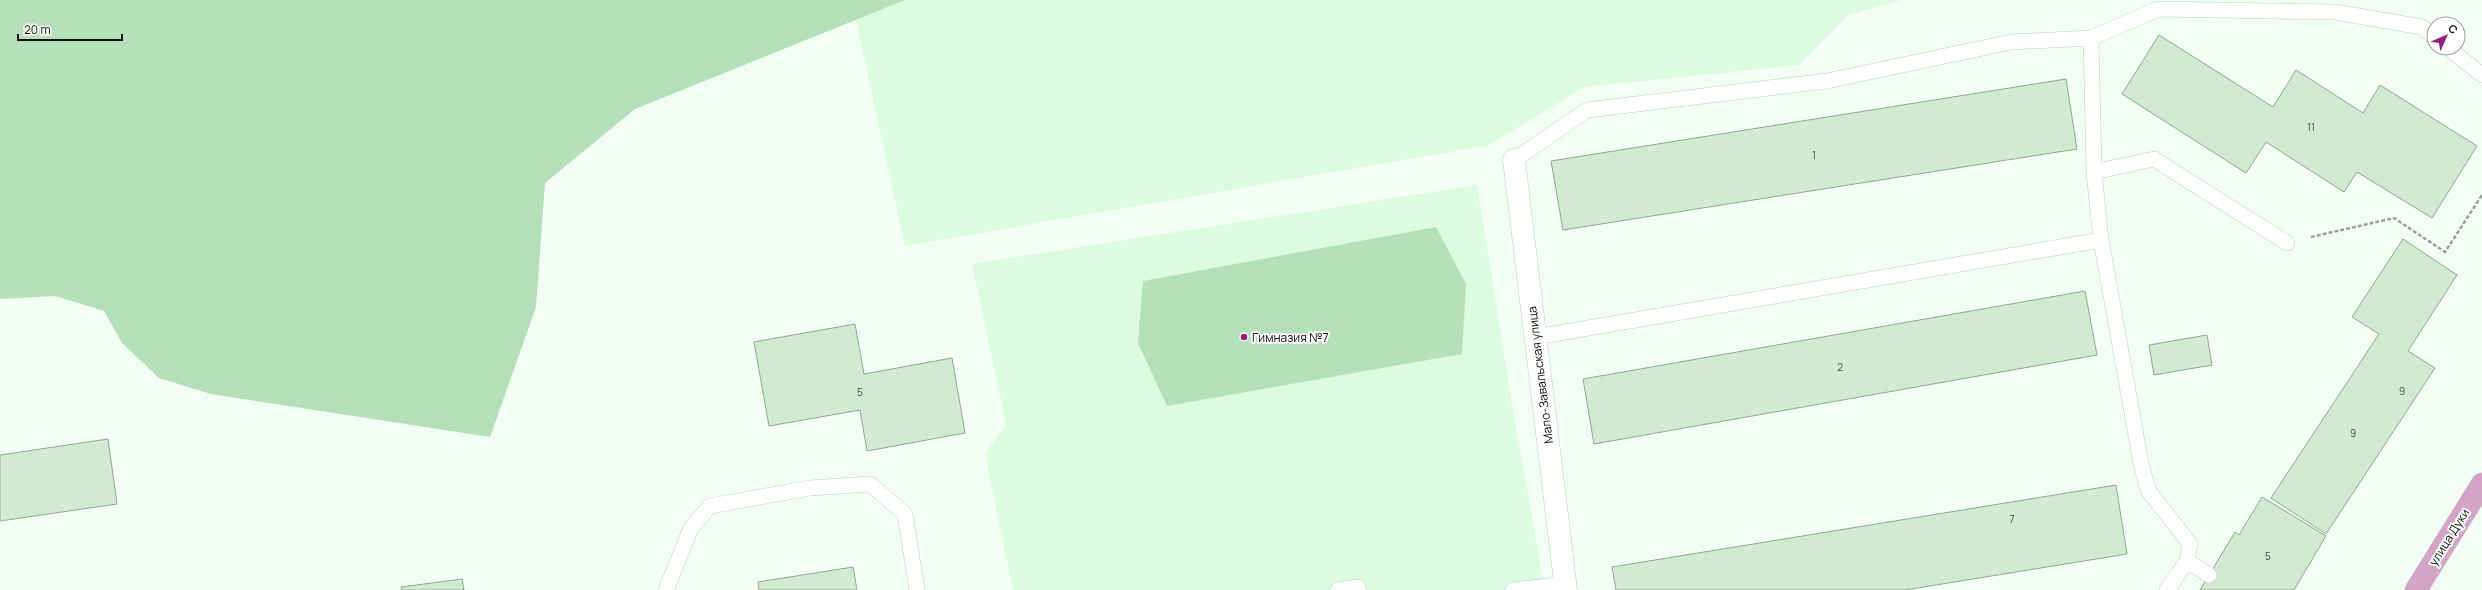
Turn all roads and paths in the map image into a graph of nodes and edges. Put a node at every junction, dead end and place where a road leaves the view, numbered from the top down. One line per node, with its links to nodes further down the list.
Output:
1 (2426, 30): 2 (lane)
2 (2091, 38): 5 (lane); 6 (lane)
3 (2458, 56): 4 (lane)
4 (2482, 75)
5 (1514, 160): 10 (street, Мало-Завальская улица)
6 (2094, 172): 8 (lane); 9 (lane)
7 (2482, 195): 9 (path)
8 (2101, 240): 10 (lane); 12 (lane)
9 (2288, 243)
10 (1536, 337): 14 (street, Мало-Завальская улица)
11 (2482, 484): 21 (main road, улица Дуки)
12 (2187, 561): 13 (lane); 20 (lane)
13 (2209, 575)
14 (1566, 587): 19 (lane)
15 (666, 590): 16 (lane)
16 (916, 590)
17 (1338, 590): 18 (lane)
18 (1359, 590)
19 (1513, 590)
20 (2167, 590)
21 (2416, 590)

